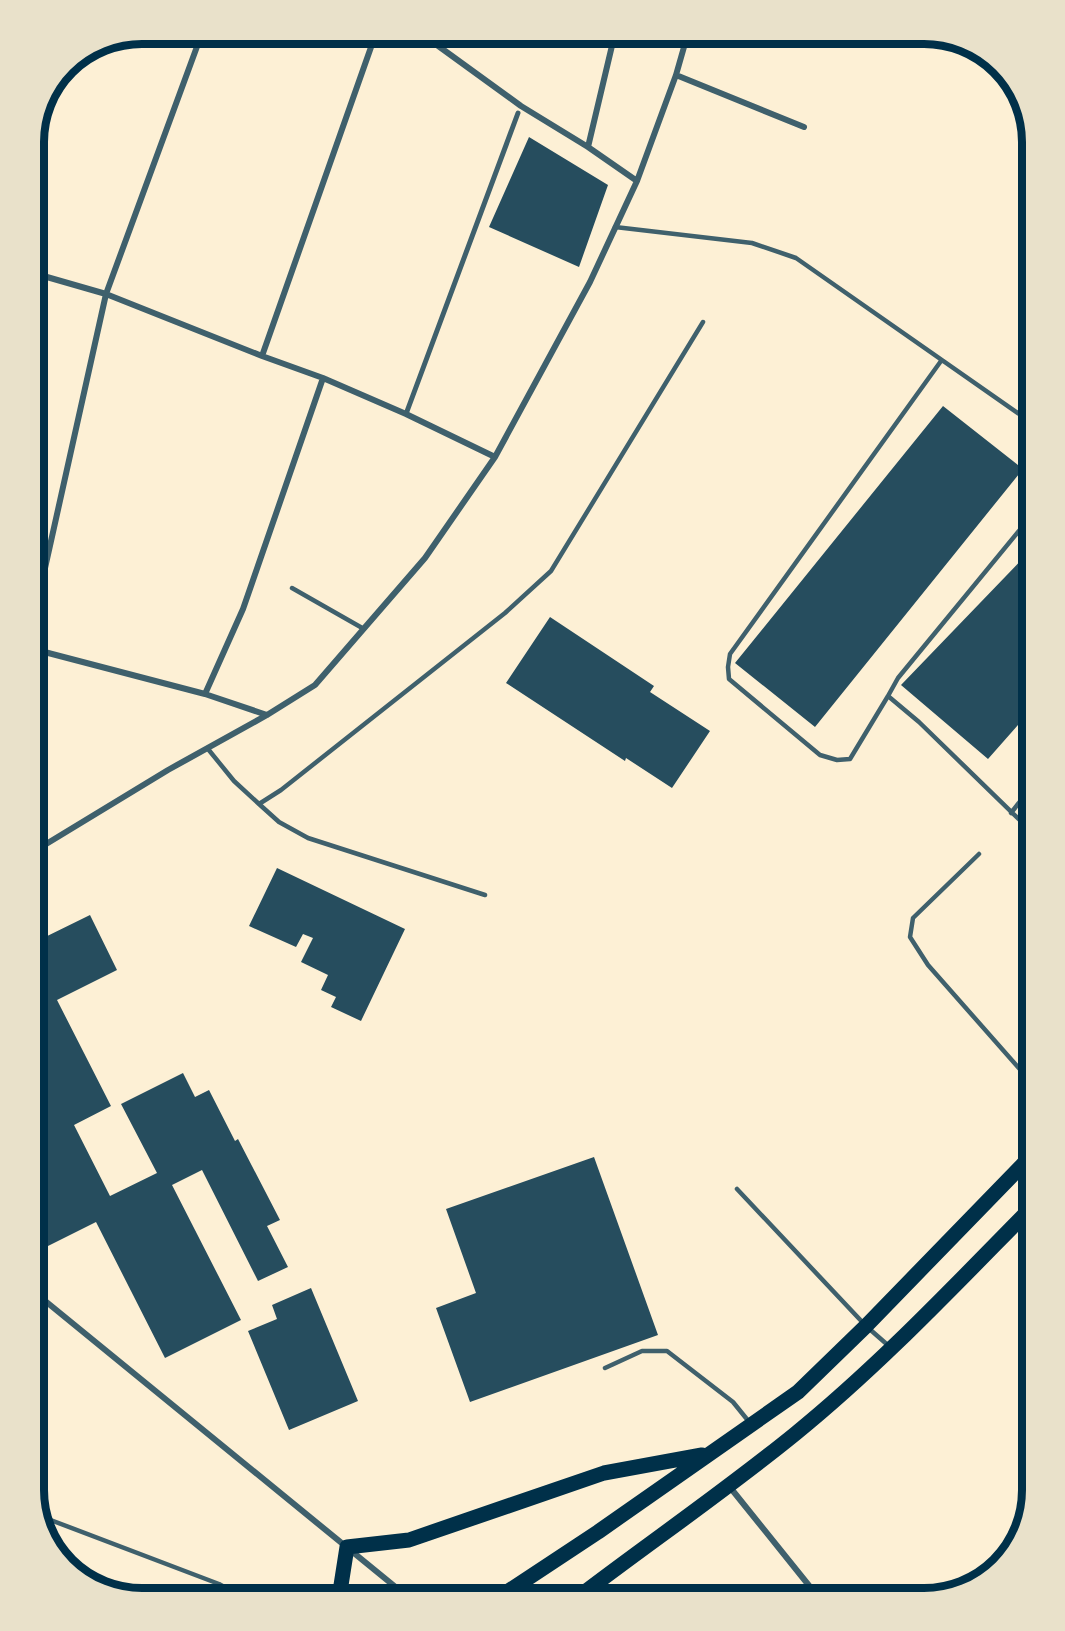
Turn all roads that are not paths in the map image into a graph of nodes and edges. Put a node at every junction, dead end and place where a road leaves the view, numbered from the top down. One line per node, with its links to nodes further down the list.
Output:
1 (198, 44): 13 (street)
2 (372, 44): 15 (street)
3 (440, 44): 9 (street)
4 (612, 44): 9 (street)
5 (685, 44): 6 (street)
6 (676, 75): 8 (street); 10 (street)
7 (518, 113): 18 (street)
8 (804, 127)
9 (588, 147): 10 (street)
10 (637, 181): 11 (street)
11 (615, 228): 16 (lane); 20 (street)
12 (44, 276): 13 (street)
13 (106, 294): 15 (street); 22 (street)
14 (703, 322): 31 (lane)
15 (261, 356): 17 (street)
16 (941, 361): 19 (lane); 27 (lane)
17 (323, 378): 18 (street); 26 (street)
18 (406, 414): 20 (street)
19 (1022, 416)
20 (495, 457): 24 (street)
21 (1022, 527): 27 (lane)
22 (44, 573)
23 (292, 588): 24 (lane)
24 (364, 629): 28 (street)
25 (44, 652): 26 (street)
26 (205, 694): 28 (street)
27 (888, 696): 32 (lane)
28 (267, 715): 29 (street)
29 (208, 748): 31 (lane); 34 (street)
30 (1022, 799): 32 (lane)
31 (259, 804): 36 (lane)
32 (1011, 813): 33 (lane)
33 (1022, 823)
34 (44, 845)
35 (979, 854): 37 (lane)
36 (485, 895)
37 (1022, 1072)
38 (1022, 1165): 42 (main road)
39 (737, 1189): 42 (lane)
40 (1022, 1217): 43 (main road)
41 (44, 1300): 49 (street)
42 (866, 1326): 43 (lane); 45 (main road)
43 (892, 1348): 47 (main road)
44 (605, 1368): 45 (lane)
45 (751, 1425): 46 (main road)
46 (707, 1454): 49 (main road); 53 (main road)
47 (729, 1486): 54 (main road); 55 (street)
48 (48, 1519): 50 (lane)
49 (347, 1547): 51 (main road); 52 (street)
50 (225, 1587)
51 (341, 1587)
52 (396, 1587)
53 (514, 1587)
54 (591, 1588)
55 (811, 1588)

